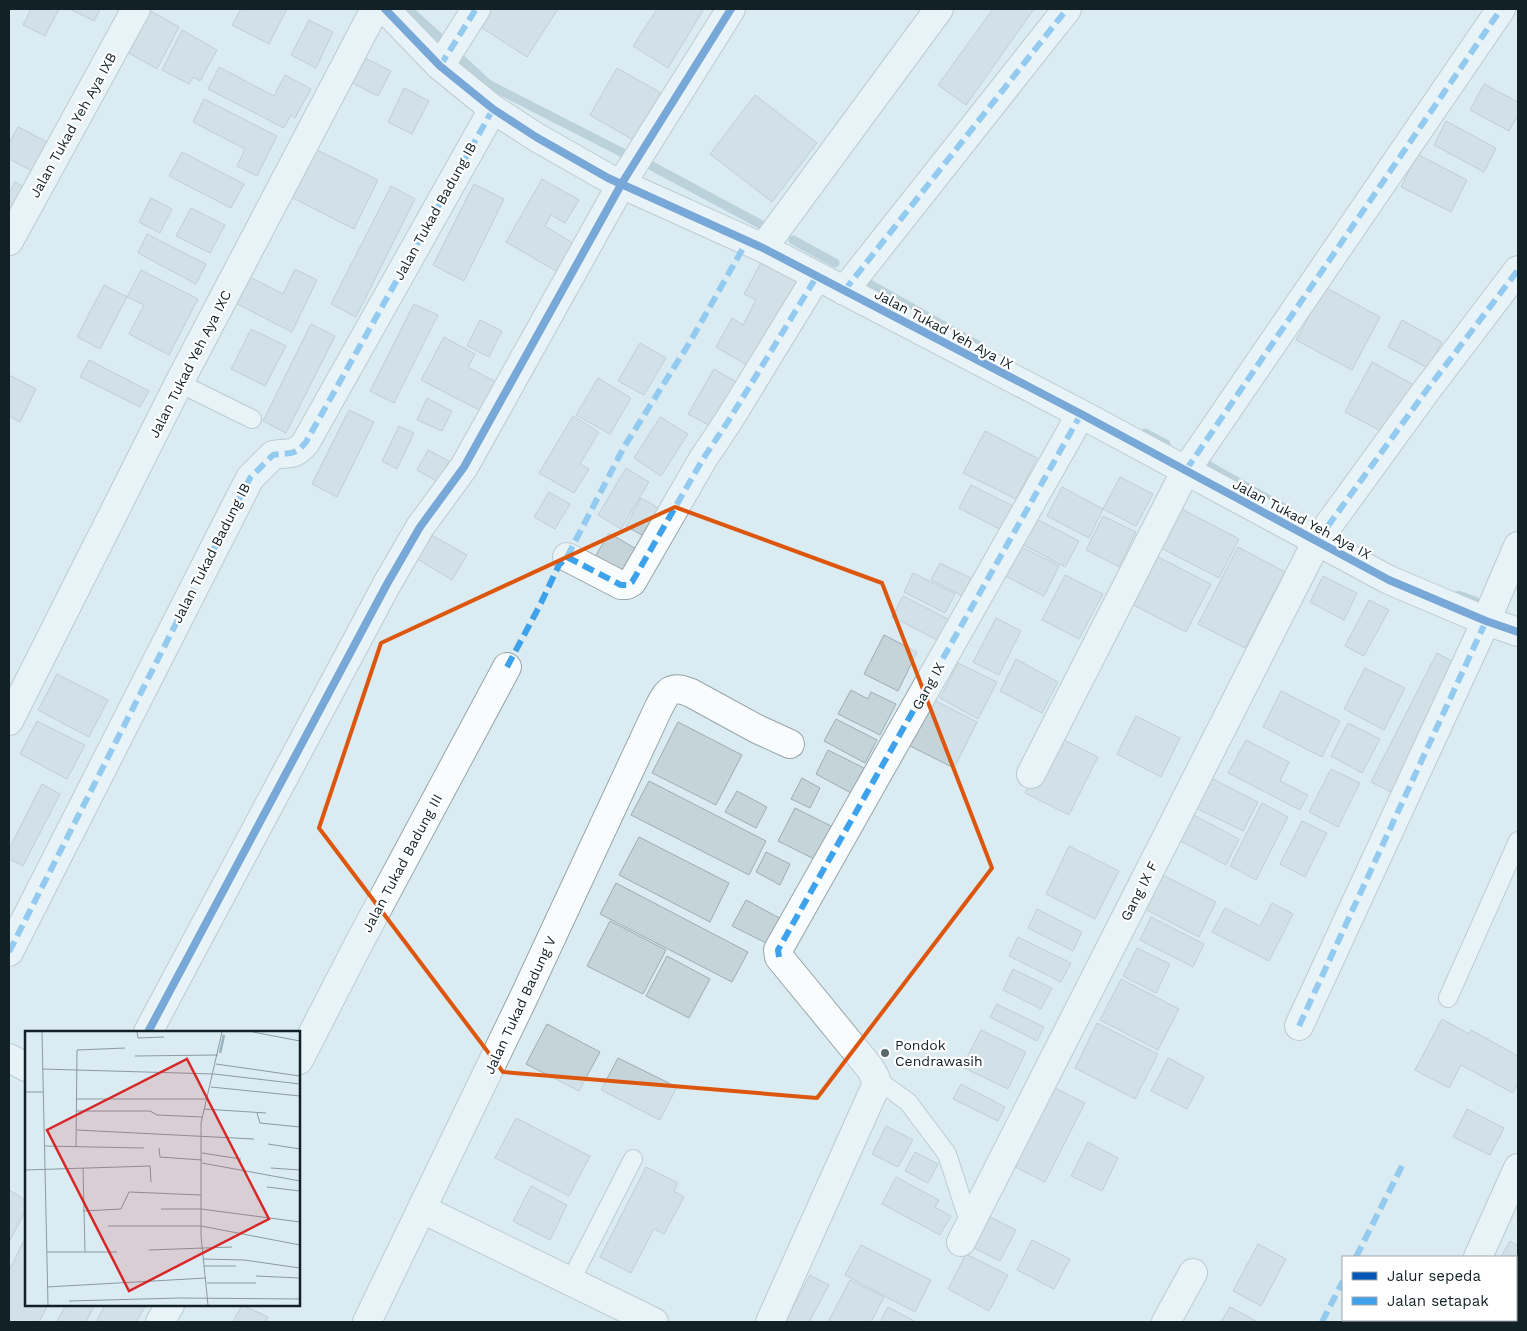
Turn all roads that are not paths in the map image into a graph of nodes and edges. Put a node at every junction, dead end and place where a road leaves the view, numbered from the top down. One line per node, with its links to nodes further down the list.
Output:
1 (136, 9): 12 (street, Jalan Tukad Yeh Aya IXB)
2 (375, 9): 17 (street, Jalan Tukad Yeh Aya IXC)
3 (385, 9): 9 (street, Jalan Tukad Yeh Aya IX)
4 (476, 9): 9 (street)
5 (731, 9): 11 (street)
6 (939, 9): 13 (street)
7 (1067, 9): 16 (street)
8 (1501, 9): 20 (street)
9 (440, 66): 10 (street, Jalan Tukad Yeh Aya IX)
10 (493, 109): 11 (street, Jalan Tukad Yeh Aya IX); 31 (street, Jalan Tukad Badung IB)
11 (622, 183): 13 (street, Jalan Tukad Yeh Aya IX); 34 (street)
12 (9, 241)
13 (763, 248): 15 (street, Jalan Tukad Yeh Aya IX)
14 (1518, 270): 21 (street, Gang IX F)
15 (817, 276): 16 (street, Jalan Tukad Yeh Aya IX); 23 (street)
16 (844, 290): 18 (street, Jalan Tukad Yeh Aya IX)
17 (179, 384): 19 (lane); 27 (street, Jalan Tukad Yeh Aya IXC)
18 (1080, 414): 20 (street, Jalan Tukad Yeh Aya IX); 38 (street, Gang IX)
19 (252, 419)
20 (1186, 470): 21 (street, Jalan Tukad Yeh Aya IX); 29 (street)
21 (1316, 541): 24 (street, Jalan Tukad Yeh Aya IX); 42 (street, Gang IX F)
22 (1518, 546): 24 (street)
23 (567, 556)
24 (1486, 621): 25 (street, Jalan Tukad Yeh Aya IX); 33 (street)
25 (1518, 632)
26 (507, 667): 36 (street, Jalan Tukad Badung III)
27 (9, 721)
28 (790, 744): 41 (street, Jalan Tukad Badung V)
29 (1031, 774)
30 (1518, 841): 32 (lane)
31 (9, 952)
32 (1448, 998)
33 (1299, 1026)
34 (149, 1031)
35 (9, 1058): 37 (street)
36 (300, 1058)
37 (25, 1066)
38 (876, 1079): 42 (lane); 50 (street)
39 (633, 1159): 45 (lane)
40 (1518, 1168): 43 (street)
41 (422, 1209): 45 (street); 48 (street, Jalan Tukad Badung V)
42 (965, 1234)
43 (1478, 1256)
44 (1193, 1273): 51 (street)
45 (570, 1282): 49 (street)
46 (169, 1306): 47 (street)
47 (160, 1322)
48 (367, 1322)
49 (654, 1322)
50 (770, 1322)
51 (1166, 1322)

